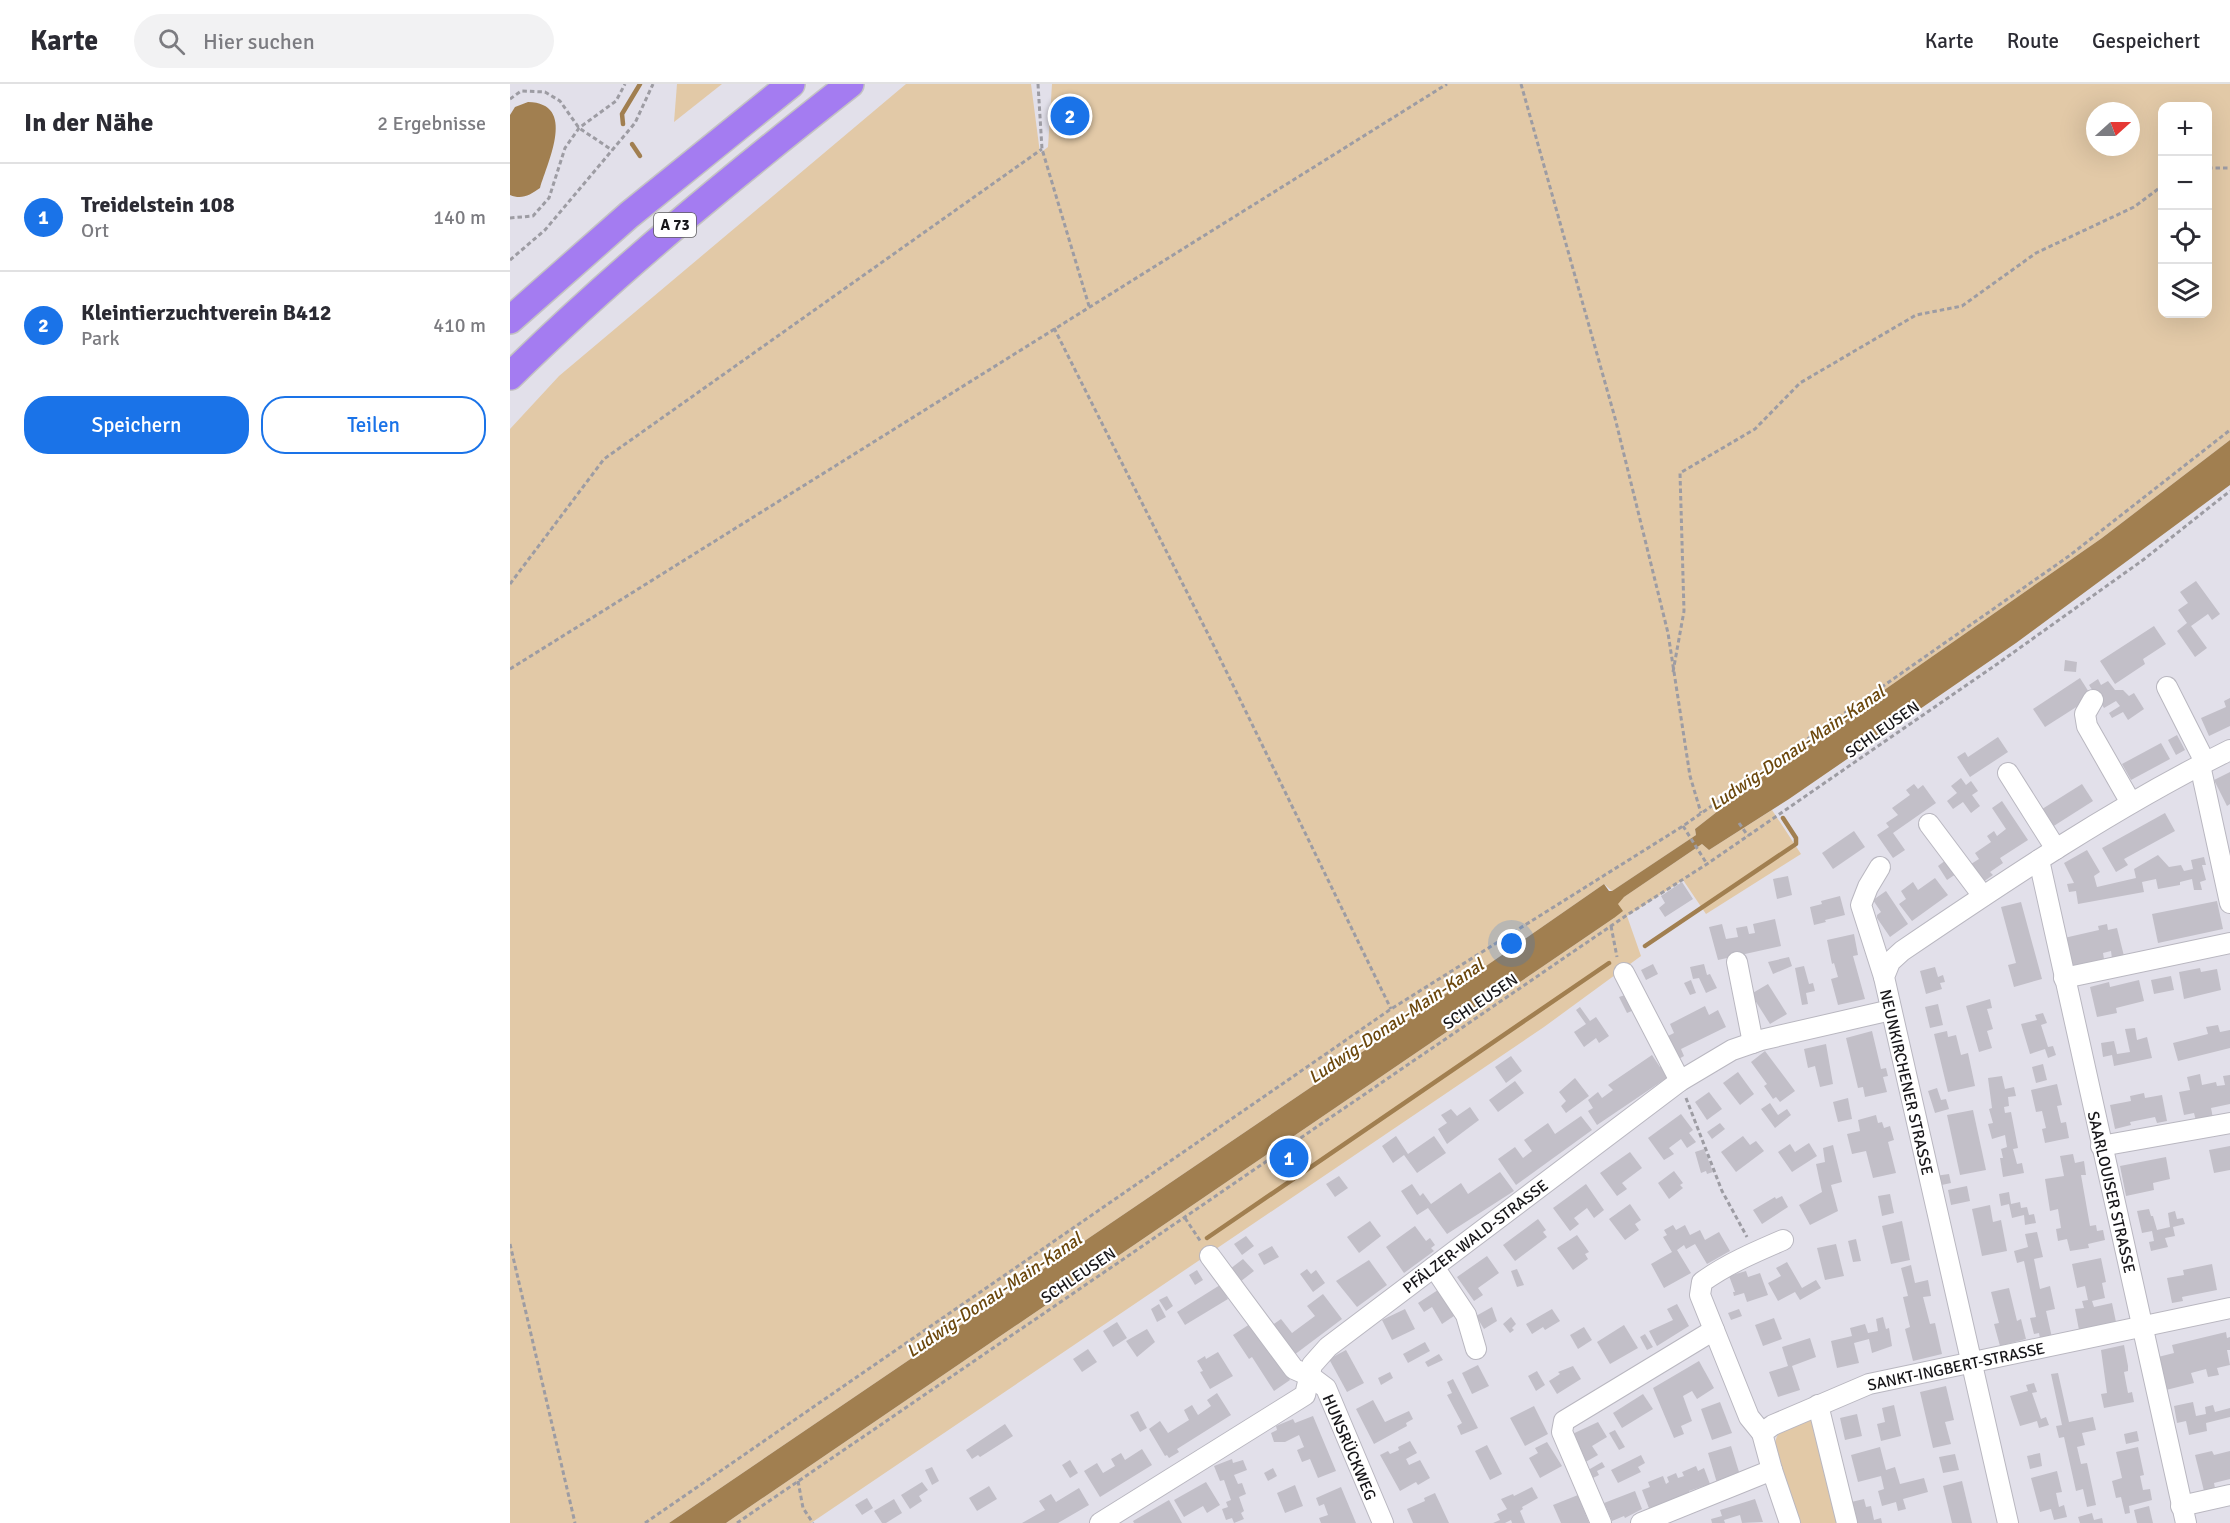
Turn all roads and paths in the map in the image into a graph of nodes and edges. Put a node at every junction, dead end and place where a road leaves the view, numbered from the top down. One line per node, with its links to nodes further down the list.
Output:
1 (625, 84): 9 (path)
2 (653, 84): 11 (path)
3 (791, 84): 18 (highway, A 73)
4 (850, 84): 20 (highway, A 73)
5 (1038, 84): 10 (path)
6 (1447, 84): 17 (path)
7 (1521, 84): 25 (path)
8 (510, 99): 9 (path)
9 (579, 128): 11 (path); 15 (path)
10 (1042, 148): 17 (path); 23 (path)
11 (612, 150): 16 (path)
12 (2212, 168): 13 (path)
13 (2230, 168)
14 (2158, 190): 25 (path)
15 (510, 218)
16 (510, 260)
17 (1089, 306): 19 (path)
18 (510, 320)
19 (1054, 328): 24 (path); 49 (path)
20 (510, 376)
21 (2230, 430): 32 (path)
22 (2230, 491): 36 (path, SCHLEUSEN)
23 (510, 584)
24 (510, 669)
25 (1673, 672): 32 (path)
26 (2167, 687): 29 (street)
27 (2092, 700): 31 (street)
28 (2230, 750): 29 (street, NEUNKIRCHENER STRASSE)
29 (2203, 763): 31 (street, NEUNKIRCHENER STRASSE); 42 (street)
30 (2008, 773): 37 (street)
31 (2131, 803): 37 (street, NEUNKIRCHENER STRASSE)
32 (1701, 813): 35 (path)
33 (1739, 824): 36 (path)
34 (1929, 824): 41 (street)
35 (1683, 826): 39 (path); 49 (path)
36 (1748, 836): 39 (path, SCHLEUSEN)
37 (2056, 849): 38 (street, NEUNKIRCHENER STRASSE)
38 (2039, 860): 41 (street, NEUNKIRCHENER STRASSE); 48 (street, SAARLOUISER STRASSE)
39 (1707, 864): 43 (path, SCHLEUSEN)
40 (1880, 867): 47 (street)
41 (1983, 896): 47 (street, NEUNKIRCHENER STRASSE)
42 (2230, 903)
43 (1611, 926): 46 (path); 55 (path, SCHLEUSEN)
44 (2230, 943): 48 (street)
45 (1737, 962): 51 (street)
46 (1624, 973): 52 (street)
47 (1884, 977): 50 (street, NEUNKIRCHENER STRASSE)
48 (2064, 978): 54 (street, SAARLOUISER STRASSE)
49 (1391, 1009): 75 (path)
50 (1891, 1010): 51 (street, PFÄLZER-WALD-STRASSE); 65 (street, NEUNKIRCHENER STRASSE)
51 (1754, 1043): 52 (street, PFÄLZER-WALD-STRASSE)
52 (1680, 1081): 58 (path); 60 (street, PFÄLZER-WALD-STRASSE)
53 (2230, 1122): 54 (street)
54 (2101, 1146): 62 (street, SAARLOUISER STRASSE)
55 (1185, 1218): 59 (path); 70 (path, SCHLEUSEN)
56 (1783, 1240): 58 (street)
57 (510, 1244): 74 (path)
58 (1755, 1252): 63 (street)
59 (1210, 1256): 66 (street, HUNSRÜCKWEG)
60 (1434, 1267): 64 (street); 66 (street, PFÄLZER-WALD-STRASSE)
61 (2230, 1308): 62 (street, SANKT-INGBERT-STRASSE)
62 (2143, 1326): 65 (street, SANKT-INGBERT-STRASSE); 72 (street, SAARLOUISER STRASSE)
63 (1714, 1330): 68 (street); 79 (street)
64 (1476, 1349)
65 (1971, 1362): 67 (street, SANKT-INGBERT-STRASSE); 83 (street, NEUNKIRCHENER STRASSE)
66 (1310, 1376): 73 (street, PFÄLZER-WALD-STRASSE); 78 (street, HUNSRÜCKWEG)
67 (1818, 1405): 68 (street, SANKT-INGBERT-STRASSE); 82 (street)
68 (1762, 1433): 69 (street)
69 (1772, 1470): 80 (street); 81 (street)
70 (798, 1481): 76 (path, SCHLEUSEN); 77 (path)
71 (2230, 1496): 72 (street)
72 (2184, 1515)
73 (1111, 1520)
74 (575, 1523)
75 (645, 1523)
76 (737, 1523)
77 (813, 1523)
78 (1383, 1523)
79 (1601, 1523)
80 (1641, 1523)
81 (1790, 1523)
82 (1848, 1523)
83 (2008, 1523)

